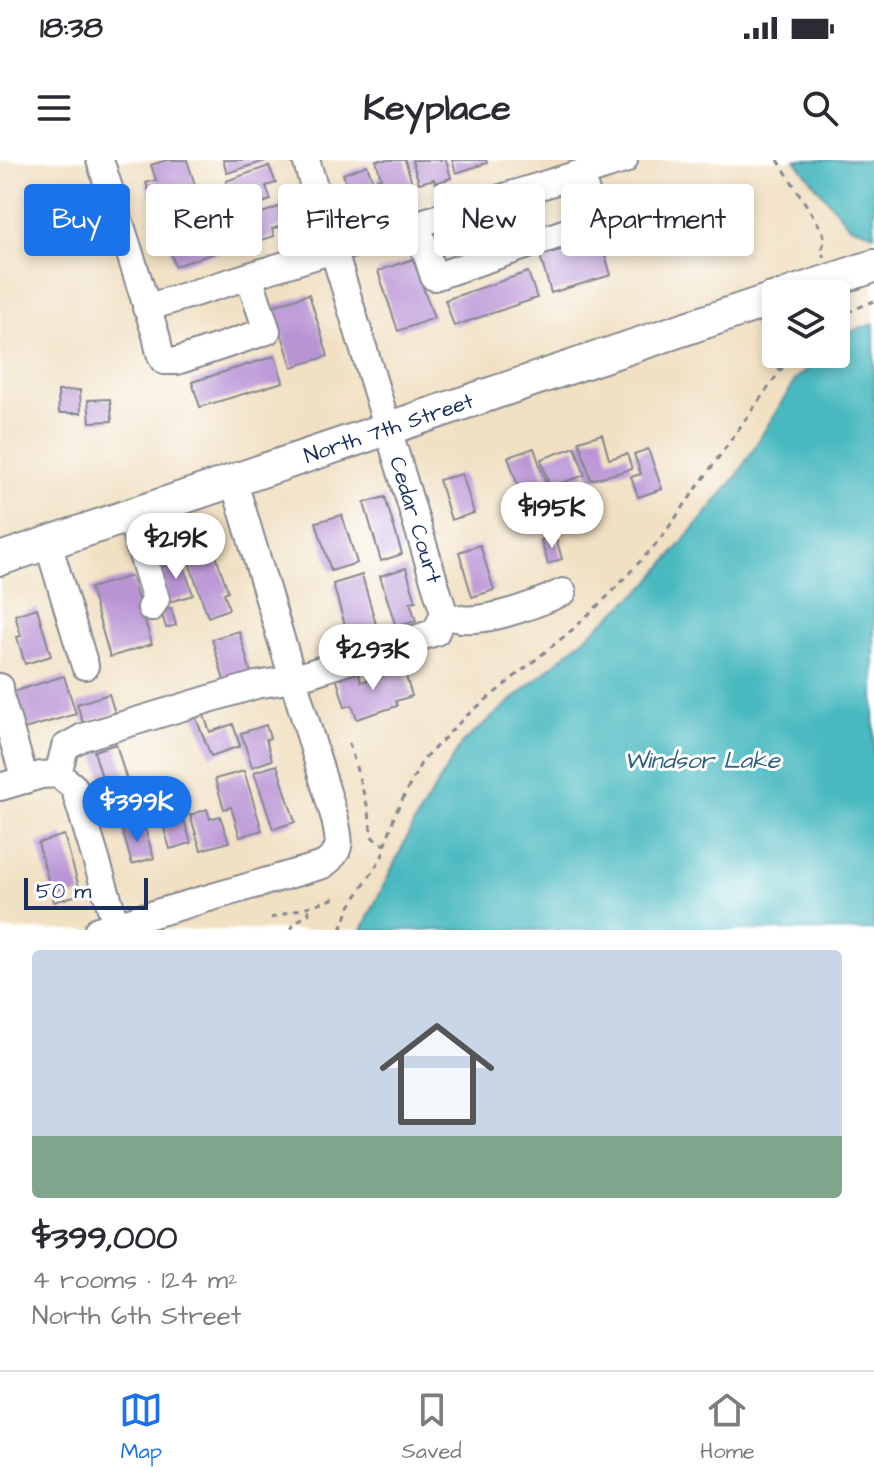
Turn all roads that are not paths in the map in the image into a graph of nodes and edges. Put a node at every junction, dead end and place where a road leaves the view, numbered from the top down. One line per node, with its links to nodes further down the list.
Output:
1 (100, 160): 14 (street)
2 (306, 160): 5 (street, Cedar Court)
3 (624, 160): 4 (street)
4 (580, 174): 6 (street); 7 (street)
5 (313, 184)
6 (418, 224)
7 (418, 227)
8 (316, 256): 11 (street)
9 (334, 256): 15 (street, Cedar Court)
10 (874, 266): 12 (main road)
11 (249, 276): 14 (street); 14 (street)
12 (832, 280)
13 (762, 303): 15 (main road, North 7th Street)
14 (146, 308)
15 (386, 429): 16 (main road, North 7th Street); 22 (street, Cedar Court)
16 (234, 482): 17 (main road, North 7th Street); 24 (street)
17 (130, 516): 18 (main road, North 7th Street); 21 (street)
18 (48, 543): 19 (main road, North 7th Street); 23 (street)
19 (0, 559)
20 (563, 592): 22 (street)
21 (151, 608)
22 (444, 613): 24 (street)
23 (85, 666)
24 (293, 679): 26 (street); 29 (street)
25 (0, 687): 27 (street)
26 (58, 774): 27 (street); 29 (street)
27 (25, 780): 28 (street)
28 (0, 787)
29 (107, 927)

